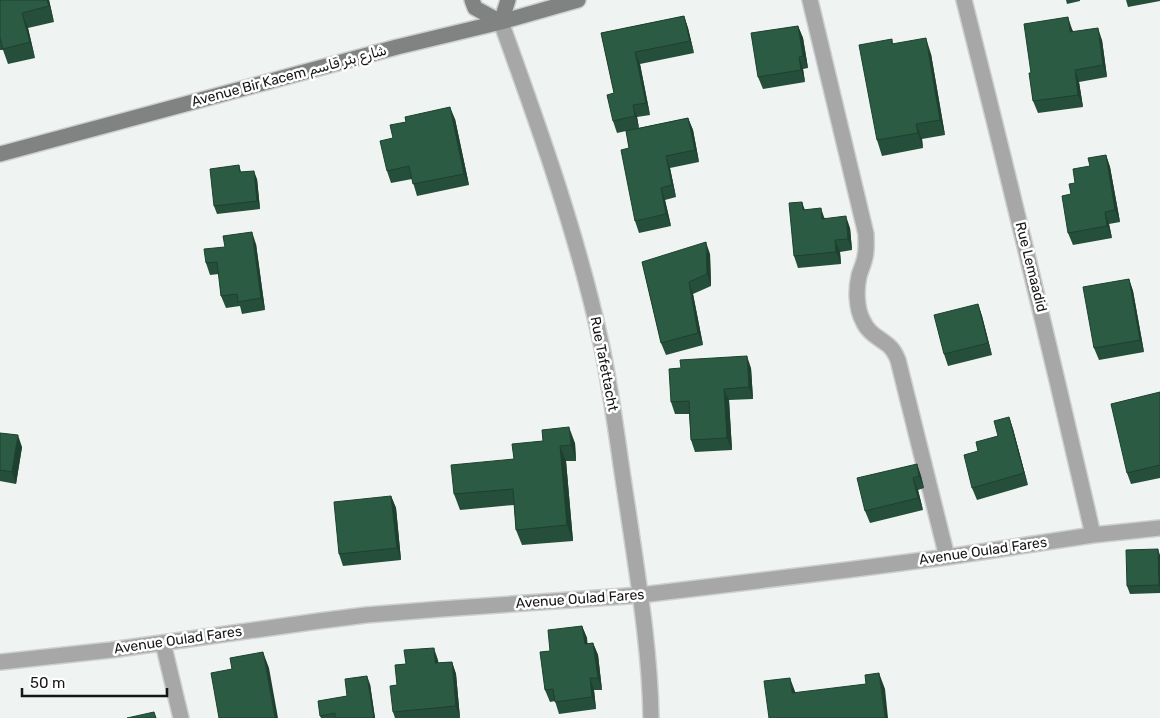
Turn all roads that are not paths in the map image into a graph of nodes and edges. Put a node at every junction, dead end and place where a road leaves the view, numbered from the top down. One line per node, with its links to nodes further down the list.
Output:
1 (472, 0): 6 (street)
2 (508, 0): 6 (street)
3 (578, 0): 6 (street, Avenue Bir Kacem شارع بئر قاسم)
4 (810, 0): 10 (street)
5 (964, 0): 9 (street, Rue Lemaadid)
6 (501, 22): 7 (street, Avenue Bir Kacem شارع بئر قاسم); 11 (street, Rue Tafettacht)
7 (0, 154)
8 (1160, 528): 9 (street, Avenue Oulad Fares)
9 (1093, 535): 10 (street, Avenue Oulad Fares)
10 (947, 557): 11 (street, Avenue Oulad Fares)
11 (641, 595): 12 (street, Avenue Oulad Fares); 15 (street, Rue Tafettacht)
12 (163, 643): 13 (street, Avenue Oulad Fares); 14 (street)
13 (0, 662)
14 (180, 718)
15 (651, 718)

